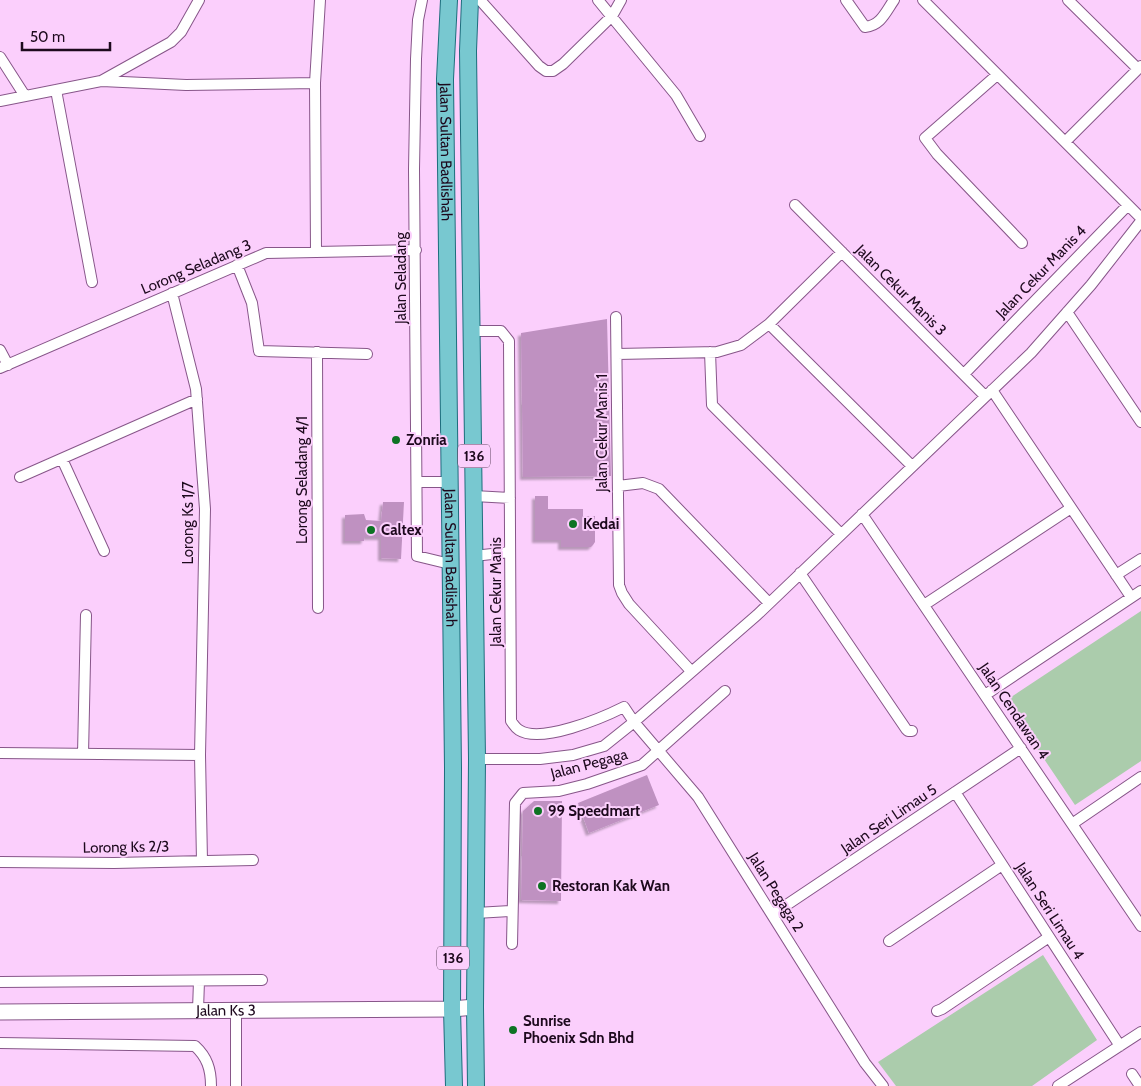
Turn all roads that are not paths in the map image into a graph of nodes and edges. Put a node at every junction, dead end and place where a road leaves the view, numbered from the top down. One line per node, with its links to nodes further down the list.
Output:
1 (200, 0): 17 (street)
2 (320, 0): 18 (street)
3 (422, 0): 28 (street, Jalan Seladang)
4 (449, 0): 52 (main road, Jalan Sultan Badlishah / 136)
5 (470, 0): 37 (main road, Jalan Sultan Badlishah / 136)
6 (480, 0): 13 (street)
7 (598, 0): 13 (street)
8 (621, 0): 13 (street)
9 (846, 0): 10 (street)
10 (894, 0)
11 (923, 0): 16 (street)
12 (1068, 0): 15 (street)
13 (612, 16): 22 (street)
14 (0, 58): 20 (street)
15 (1139, 68): 23 (street)
16 (997, 75): 23 (street); 27 (street)
17 (101, 81): 18 (street); 19 (street)
18 (314, 83): 29 (street)
19 (56, 90): 20 (street); 32 (street)
20 (25, 96): 21 (street)
21 (0, 101)
22 (700, 136)
23 (1065, 142): 25 (street)
24 (795, 205): 30 (street, Jalan Cekur Manis 3)
25 (1128, 205): 26 (street); 44 (street, Jalan Cekur Manis 4)
26 (1141, 219): 34 (street)
27 (1022, 243)
28 (416, 250): 29 (street, Lorong Seladang 3); 51 (street, Jalan Seladang)
29 (316, 252): 31 (street, Lorong Seladang 3)
30 (842, 252): 36 (street); 44 (street, Jalan Cekur Manis 3)
31 (238, 265): 33 (street, Lorong Seladang 3); 39 (street)
32 (92, 282)
33 (172, 293): 43 (street, Lorong Seladang 3); 46 (street, Lorong Ks 1/7)
34 (1067, 312): 45 (street); 47 (street)
35 (616, 318): 42 (street, Jalan Cekur Manis 1)
36 (769, 324): 40 (street); 49 (street)
37 (472, 331): 54 (main road, Jalan Sultan Badlishah / 136); 55 (street, Jalan Cekur Manis)
38 (0, 350): 43 (street)
39 (317, 352): 41 (street); 70 (street, Lorong Seladang 4/1)
40 (710, 352): 42 (street); 58 (street)
41 (366, 354)
42 (616, 354): 53 (street, Jalan Cekur Manis 1)
43 (4, 367)
44 (964, 374): 45 (street, Jalan Cekur Manis 3)
45 (989, 393): 49 (street); 56 (street, Jalan Cekur Manis 3)
46 (197, 400): 48 (street); 82 (street, Lorong Ks 1/7)
47 (1141, 422)
48 (62, 459): 50 (street); 59 (street)
49 (912, 466): 57 (street)
50 (20, 477)
51 (417, 482): 52 (street); 63 (street, Jalan Seladang)
52 (449, 482): 63 (main road, Jalan Sultan Badlishah / 136)
53 (618, 486): 68 (street); 72 (street, Jalan Cekur Manis 1)
54 (474, 496): 55 (street); 61 (main road, Jalan Sultan Badlishah / 136)
55 (510, 498): 60 (street, Jalan Cekur Manis)
56 (1071, 508): 65 (street, Jalan Cekur Manis 3); 69 (street)
57 (862, 514): 58 (street); 69 (street, Jalan Cendawan 4)
58 (841, 534): 64 (street)
59 (104, 551)
60 (510, 552): 61 (street); 75 (street, Jalan Cekur Manis)
61 (474, 556): 83 (main road, Jalan Sultan Badlishah / 136)
62 (1141, 558): 65 (street)
63 (450, 564): 103 (main road, Jalan Sultan Badlishah / 136)
64 (800, 573): 68 (street); 77 (street)
65 (1116, 575): 67 (street, Jalan Cekur Manis 3)
66 (1141, 591): 67 (street)
67 (1131, 597): 74 (street)
68 (769, 603): 72 (street)
69 (924, 605): 74 (street, Jalan Cendawan 4)
70 (318, 608)
71 (86, 615): 81 (street)
72 (692, 671): 76 (street)
73 (725, 691): 79 (street, Jalan Pegaga)
74 (985, 695): 78 (street, Jalan Cendawan 4)
75 (624, 707): 76 (street, Jalan Pegaga 2)
76 (634, 722): 79 (street, Jalan Pegaga 2); 83 (street)
77 (912, 731)
78 (1021, 748): 85 (street, Jalan Seri Limau 5); 86 (street, Jalan Cendawan 4)
79 (659, 750): 91 (street, Jalan Pegaga); 94 (street, Jalan Pegaga 2)
80 (0, 753): 81 (street)
81 (83, 754): 82 (street)
82 (200, 755): 88 (street, Lorong Ks 1/7)
83 (476, 759): 92 (main road, Jalan Sultan Badlishah / 136)
84 (1141, 777): 86 (street)
85 (955, 792): 90 (street, Jalan Seri Limau 4); 94 (street, Jalan Seri Limau 5)
86 (1072, 824): 93 (street, Jalan Cendawan 4)
87 (253, 860): 88 (street, Lorong Ks 2/3)
88 (202, 861): 89 (street, Lorong Ks 2/3)
89 (0, 862)
90 (1002, 865): 96 (street, Jalan Seri Limau 4); 97 (street)
91 (512, 911): 92 (street); 98 (street, Jalan Pegaga)
92 (476, 912): 102 (main road, Jalan Sultan Badlishah / 136)
93 (1137, 912): 95 (street, Jalan Cendawan 4)
94 (773, 914): 116 (street, Jalan Pegaga 2)
95 (1141, 926)
96 (1049, 937): 106 (street); 110 (street, Jalan Seri Limau 4)
97 (889, 941)
98 (512, 944)
99 (199, 980): 100 (street); 101 (street); 104 (street)
100 (262, 980)
101 (0, 982)
102 (475, 1008): 103 (street, Jalan Ks 3); 115 (main road, Jalan Sultan Badlishah / 136)
103 (452, 1009): 105 (street, Jalan Ks 3); 114 (main road, Jalan Sultan Badlishah / 136)
104 (198, 1010): 105 (street, Jalan Ks 3); 107 (street, Jalan Ks 3)
105 (236, 1010): 113 (street)
106 (937, 1011)
107 (0, 1012)
108 (1141, 1032): 110 (street)
109 (0, 1043): 112 (street)
110 (1120, 1046): 117 (street)
111 (1132, 1074): 118 (street)
112 (211, 1086)
113 (236, 1086)
114 (454, 1086)
115 (476, 1086)
116 (883, 1086)
117 (1058, 1086)
118 (1140, 1086)

